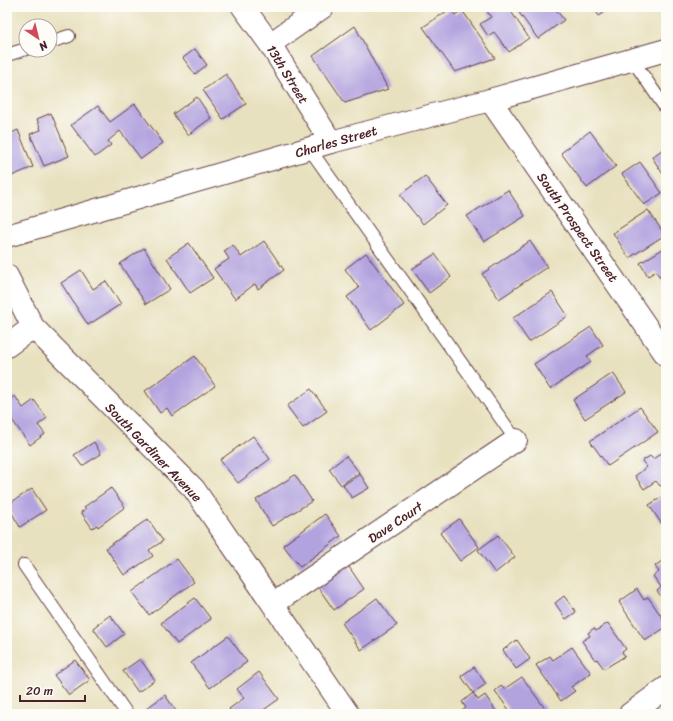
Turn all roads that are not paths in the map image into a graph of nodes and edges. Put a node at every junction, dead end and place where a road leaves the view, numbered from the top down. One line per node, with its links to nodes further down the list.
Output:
1 (243, 7): 5 (street, 13th Street)
2 (323, 7): 5 (street)
3 (69, 36): 4 (lane)
4 (58, 39)
5 (270, 44): 12 (street, 13th Street)
6 (666, 50): 9 (street, Charles Street)
7 (18, 52): 8 (lane)
8 (7, 55)
9 (632, 59): 10 (street, Charles Street); 11 (lane)
10 (490, 100): 12 (street, Charles Street); 18 (street, South Prospect Street)
11 (666, 109)
12 (331, 142): 13 (street, Charles Street)
13 (308, 148): 14 (street, Charles Street); 19 (lane)
14 (7, 236)
15 (7, 276): 16 (street, South Gardiner Avenue)
16 (33, 327): 17 (street); 21 (street, South Gardiner Avenue)
17 (7, 346)
18 (666, 355)
19 (516, 440): 21 (street, Dave Court)
20 (24, 565): 23 (lane)
21 (274, 604): 24 (street, South Gardiner Avenue)
22 (666, 688): 25 (street)
23 (126, 714)
24 (348, 714)
25 (630, 714)

